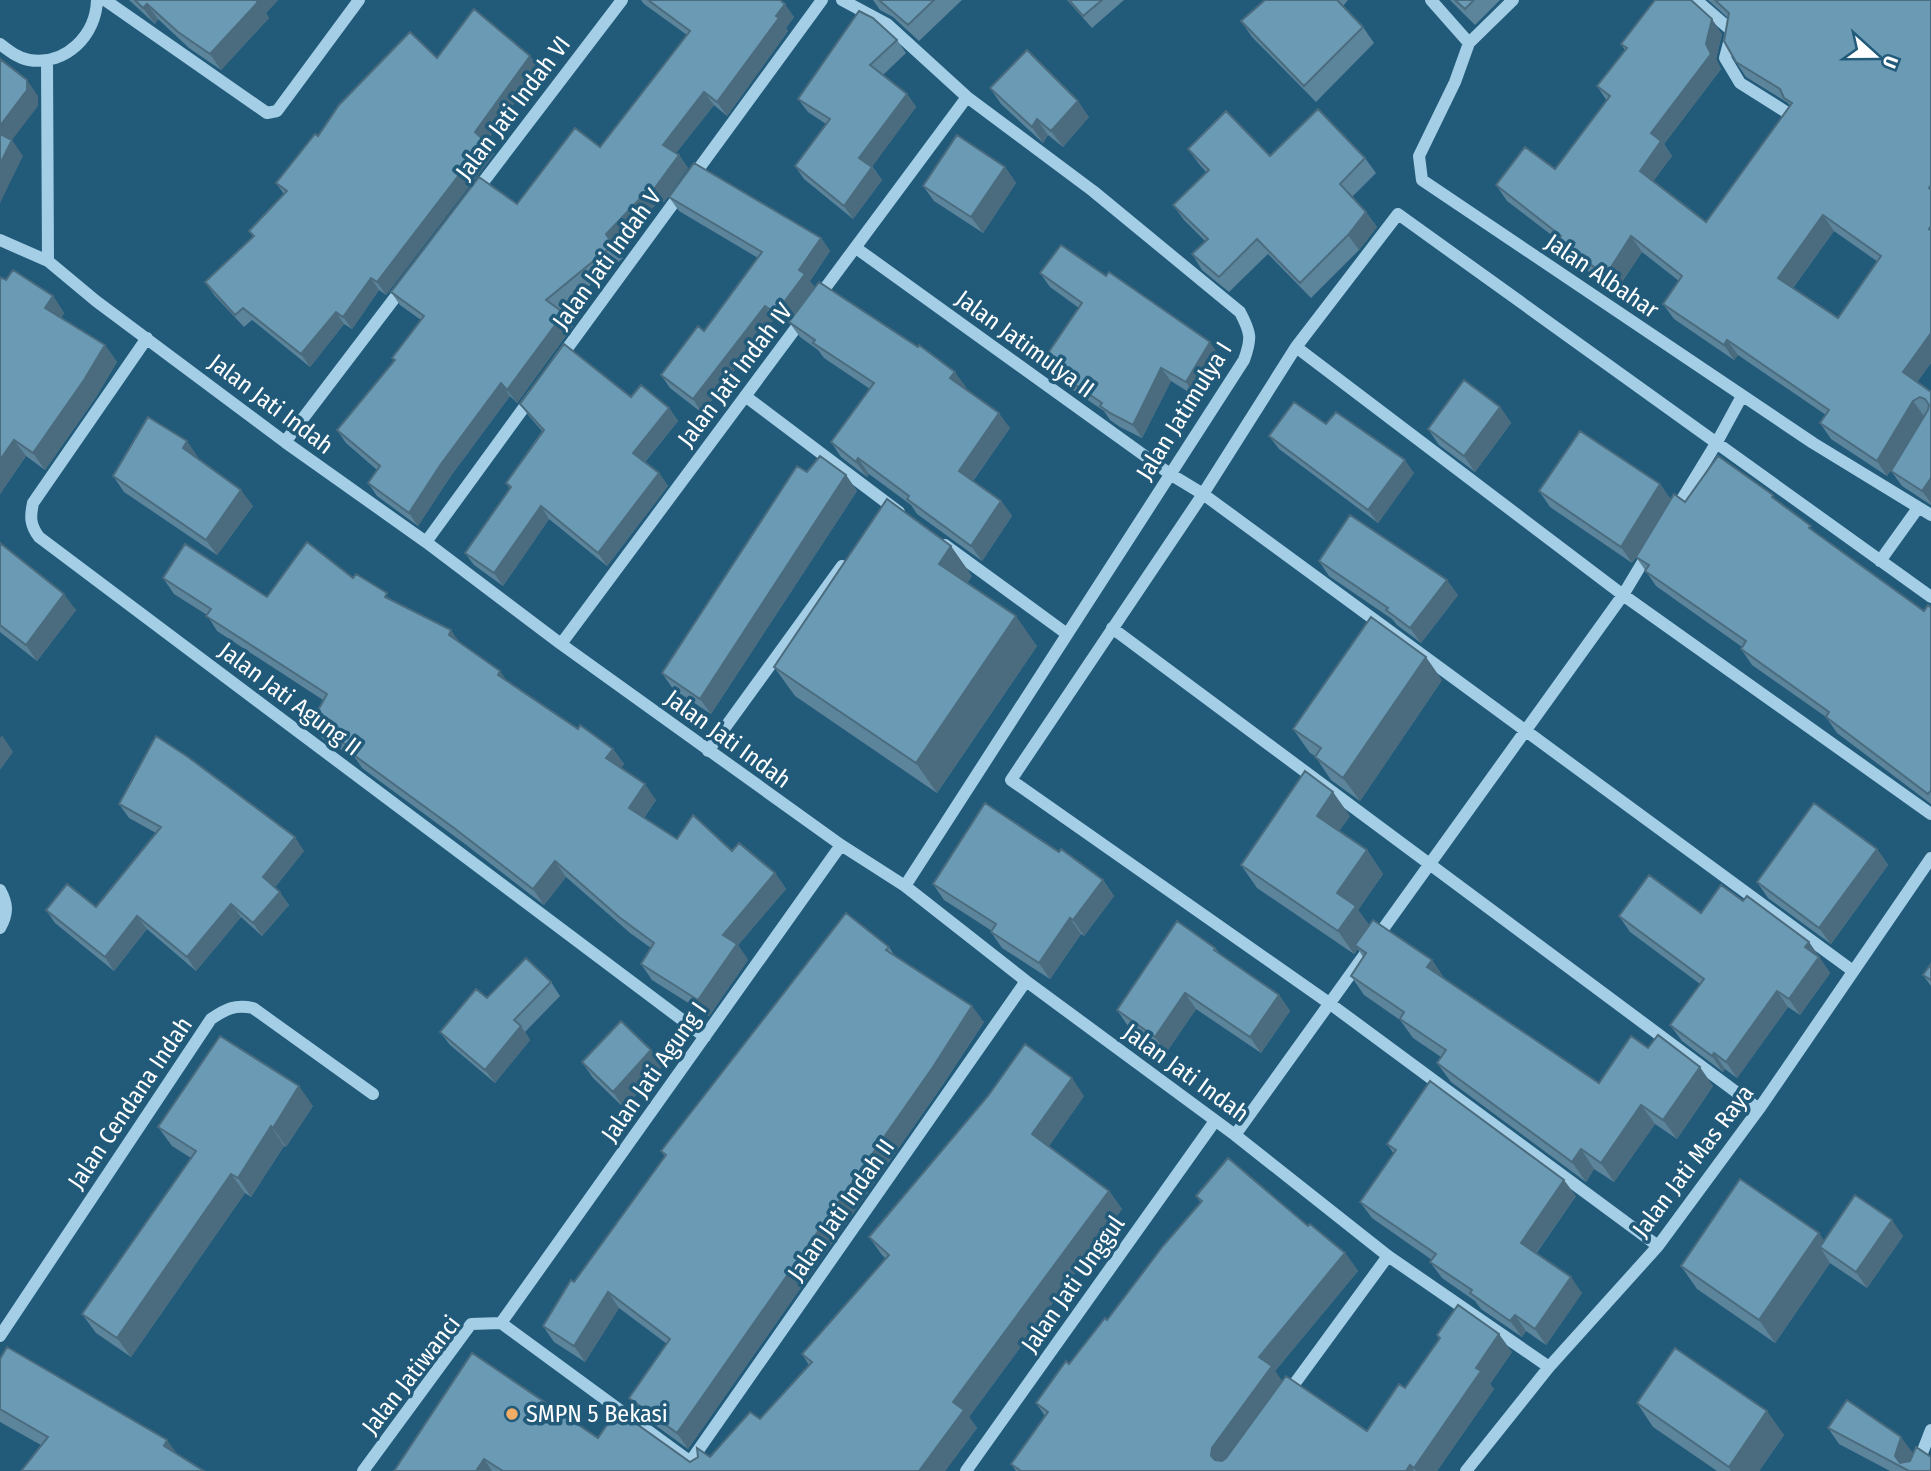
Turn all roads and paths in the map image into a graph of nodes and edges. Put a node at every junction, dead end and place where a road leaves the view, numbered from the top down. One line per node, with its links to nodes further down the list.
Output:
1 (97, 0): 12 (street)
2 (105, 0): 3 (street)
3 (359, 0)
4 (622, 0): 15 (street, Jalan Jati Indah VI)
5 (822, 0): 22 (street, Jalan Jati Indah V)
6 (842, 0): 13 (street, Jalan Jatimulya I)
7 (1431, 0): 10 (street)
8 (1513, 0): 10 (street)
9 (1696, 0): 14 (street)
10 (1469, 43): 25 (street, Jalan Albahar)
11 (0, 44): 12 (street)
12 (47, 60): 18 (street)
13 (967, 97): 17 (street, Jalan Jati Indah IV); 28 (street, Jalan Jatimulya I)
14 (1786, 112)
15 (462, 210)
16 (0, 240): 18 (street, Jalan Jati Indah)
17 (856, 248): 24 (street, Jalan Jati Indah IV); 28 (street, Jalan Jatimulya II)
18 (48, 261): 20 (street, Jalan Jati Indah)
19 (411, 276): 26 (street)
20 (147, 338): 26 (street, Jalan Jati Indah); 59 (street, Jalan Jati Agung II)
21 (1296, 347): 27 (street); 29 (street); 41 (street)
22 (550, 373)
23 (541, 384): 38 (street)
24 (745, 396): 30 (street); 45 (street, Jalan Jati Indah IV)
25 (1742, 396): 27 (street); 31 (street, Jalan Albahar)
26 (285, 442): 38 (street, Jalan Jati Indah)
27 (1717, 442): 35 (street); 40 (street)
28 (1170, 474): 29 (street, Jalan Jatimulya II); 44 (street, Jalan Jatimulya I)
29 (1203, 494): 43 (street); 46 (street, Jalan Jatimulya II)
30 (887, 503): 32 (street); 34 (street)
31 (1918, 509): 33 (street, Jalan Albahar); 40 (street)
32 (879, 515)
33 (1931, 515)
34 (910, 520)
35 (1667, 524)
36 (932, 536): 44 (street)
37 (1659, 536): 41 (street)
38 (426, 542): 45 (street, Jalan Jati Indah)
39 (847, 560): 47 (street)
40 (1880, 561): 42 (street)
41 (1623, 594): 46 (street); 48 (street)
42 (1931, 597)
43 (1112, 628): 51 (street); 58 (street)
44 (1067, 634): 53 (street, Jalan Jatimulya I)
45 (561, 644): 47 (street, Jalan Jati Indah)
46 (1526, 729): 51 (street); 56 (street, Jalan Jatimulya II)
47 (708, 751): 49 (street, Jalan Jati Indah)
48 (1931, 814)
49 (841, 845): 53 (street, Jalan Jati Indah); 59 (street, Jalan Jati Agung I)
50 (1931, 858): 52 (street, Jalan Jati Mas Raya)
51 (1429, 864): 58 (street); 61 (street)
52 (1926, 874): 56 (street, Jalan Jati Mas Raya)
53 (905, 886): 57 (street, Jalan Jati Indah)
54 (0, 890): 55 (street)
55 (2, 925)
56 (1853, 971): 61 (street, Jalan Jati Mas Raya)
57 (1026, 982): 62 (street, Jalan Jati Indah); 71 (street, Jalan Jati Indah II)
58 (1329, 1003): 63 (street); 64 (street)
59 (705, 1037): 66 (street, Jalan Jati Agung I)
60 (373, 1094): 67 (street, Jalan Cendana Indah)
61 (1759, 1109): 64 (street, Jalan Jati Mas Raya)
62 (1215, 1121): 63 (street, Jalan Jati Indah); 74 (street, Jalan Jati Unggul)
63 (1235, 1135): 65 (street, Jalan Jati Indah)
64 (1658, 1246): 68 (street, Jalan Jati Mas Raya)
65 (1388, 1255): 68 (street, Jalan Jati Indah); 69 (street)
66 (500, 1323): 71 (street); 72 (street, Jalan Jatiwanci)
67 (0, 1336)
68 (1549, 1367): 75 (street, Jalan Jati Mas Raya)
69 (1278, 1406)
70 (1931, 1430): 76 (street)
71 (690, 1462): 73 (street)
72 (363, 1471)
73 (703, 1471)
74 (965, 1471)
75 (1466, 1471)
76 (1914, 1471)

